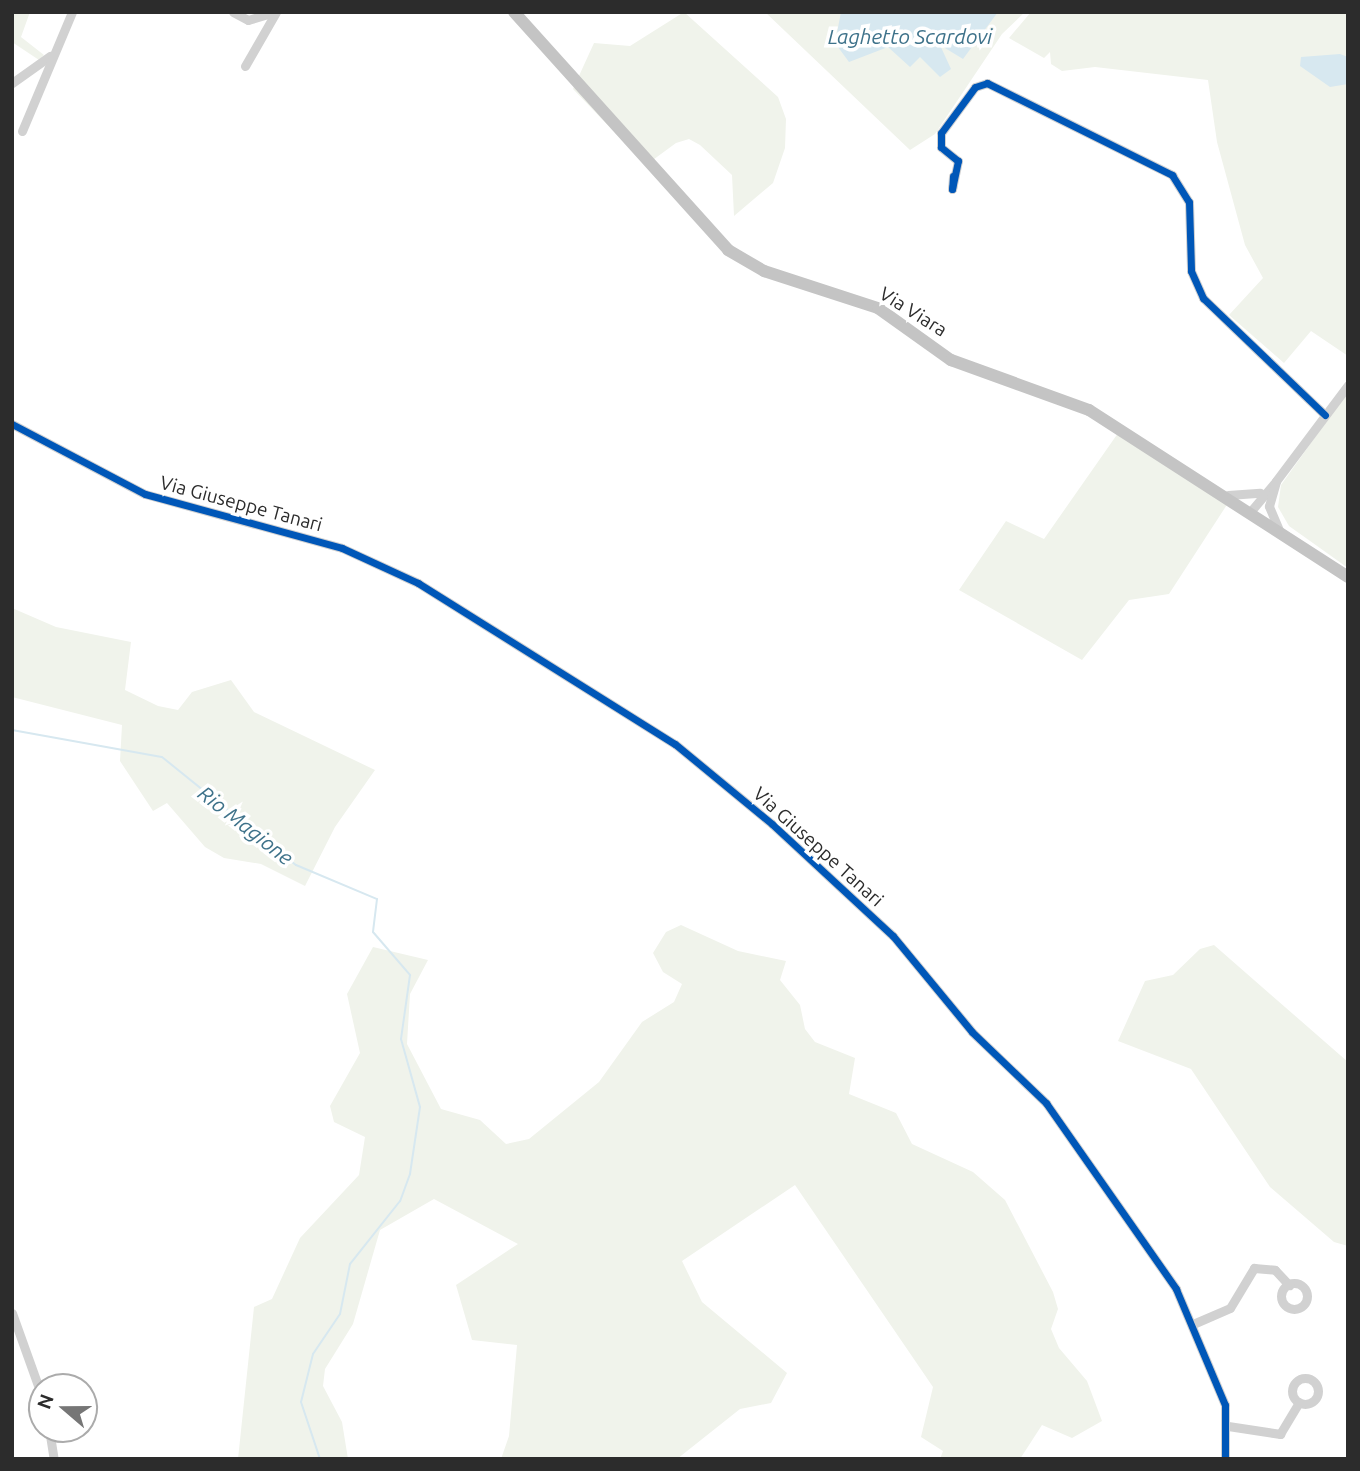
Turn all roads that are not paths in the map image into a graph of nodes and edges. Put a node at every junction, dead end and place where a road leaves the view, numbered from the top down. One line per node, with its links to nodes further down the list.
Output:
1 (72, 12): 5 (street)
2 (233, 12): 3 (street)
3 (275, 12): 6 (street)
4 (514, 12): 15 (main road, Via Viara)
5 (57, 47): 7 (street); 8 (street)
6 (245, 66)
7 (12, 83)
8 (22, 131)
9 (953, 176): 11 (street)
10 (1348, 384): 11 (street)
11 (1325, 415): 13 (street)
12 (12, 424): 22 (street, Via Giuseppe Tanari)
13 (1276, 481): 14 (street); 16 (street)
14 (1261, 492): 15 (street); 17 (street)
15 (1228, 495): 17 (main road, Via Viara)
16 (1269, 506): 17 (street); 18 (street)
17 (1253, 513): 18 (main road, Via Viara)
18 (1279, 530): 19 (main road, Via Viara)
19 (1348, 577)
20 (1289, 1285): 22 (street)
21 (12, 1313): 23 (street)
22 (1193, 1324): 25 (street, Via Giuseppe Tanari)
23 (33, 1373)
24 (1299, 1402): 25 (street)
25 (1228, 1426): 26 (street, Via Giuseppe Tanari)
26 (1225, 1459)

